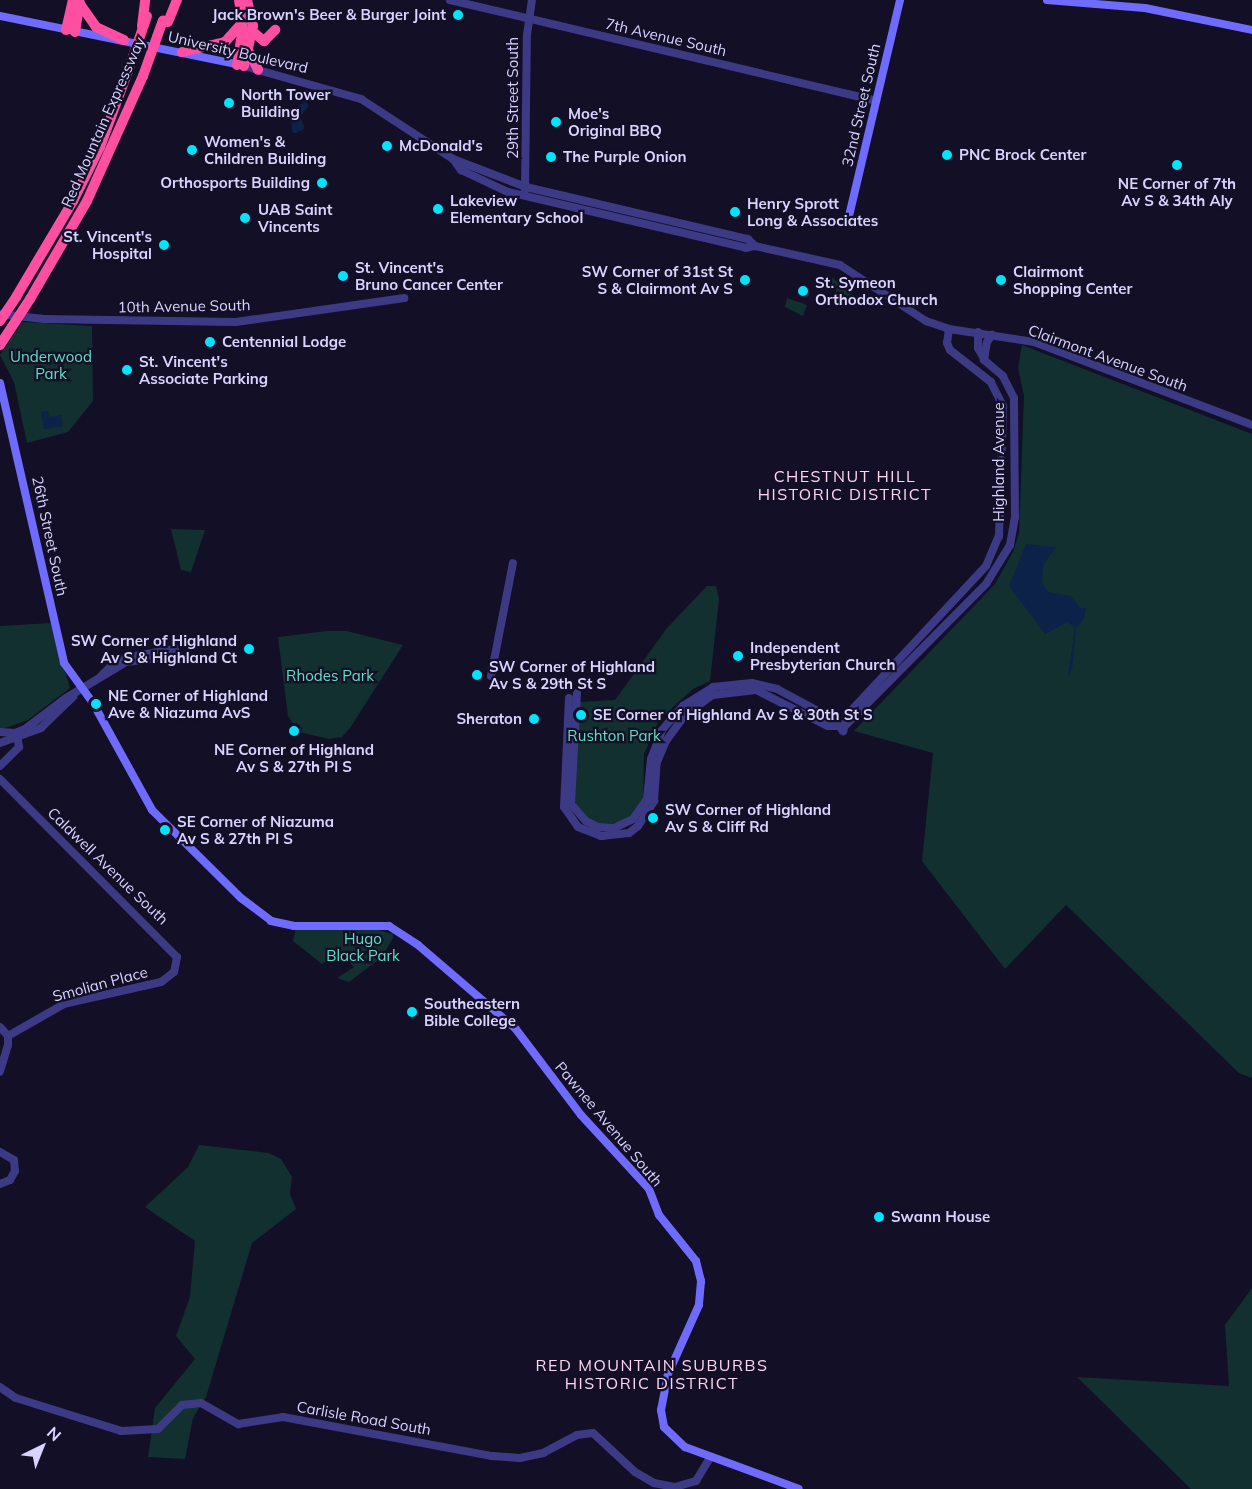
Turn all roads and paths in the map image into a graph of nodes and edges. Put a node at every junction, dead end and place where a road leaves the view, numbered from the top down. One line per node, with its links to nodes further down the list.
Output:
1 (145, 0): 13 (highway)
2 (152, 0): 13 (highway, Red Mountain Expressway)
3 (168, 0): 15 (highway)
4 (177, 0): 15 (highway)
5 (239, 0): 16 (highway)
6 (247, 0): 20 (highway)
7 (450, 0): 14 (street, 7th Avenue South)
8 (532, 0): 14 (street, 29th Street South)
9 (900, 0): 26 (main road, 32nd Street South)
10 (1047, 0): 18 (main road)
11 (78, 1): 19 (highway); 21 (highway)
12 (0, 16): 19 (main road, University Boulevard)
13 (145, 16): 34 (highway, Red Mountain Expressway, bridge)
14 (527, 19): 26 (street, 7th Avenue South); 28 (street, 29th Street South)
15 (165, 21): 38 (highway, Red Mountain Expressway, bridge)
16 (243, 22): 23 (highway); 24 (highway)
17 (275, 30): 20 (highway)
18 (1252, 30)
19 (71, 31): 21 (main road, University Boulevard)
20 (252, 31): 22 (highway)
21 (124, 40): 23 (main road, University Boulevard)
22 (248, 49): 24 (highway); 25 (highway)
23 (182, 52): 24 (main road, University Boulevard)
24 (241, 66): 25 (street, University Boulevard)
25 (258, 70): 27 (street, University Boulevard)
26 (876, 101): 30 (main road, 32nd Street South)
27 (453, 159): 28 (street, Clairmont Avenue South); 29 (street)
28 (526, 187): 29 (street, 29th Street South); 31 (street, Clairmont Avenue South)
29 (524, 196): 31 (street, Clairmont Avenue South)
30 (849, 216)
31 (755, 246): 35 (street, Clairmont Avenue South)
32 (404, 298): 33 (street, 10th Avenue South)
33 (0, 314)
34 (0, 321)
35 (949, 329): 36 (street, Clairmont Avenue South); 48 (street, Highland Avenue)
36 (978, 332): 37 (street, Clairmont Avenue South); 39 (street)
37 (992, 335): 39 (street); 41 (street, Clairmont Avenue South)
38 (0, 345)
39 (984, 360): 48 (street, Highland Avenue)
40 (0, 383): 45 (main road, 26th Street South)
41 (1252, 425)
42 (513, 563): 44 (street)
43 (175, 653): 45 (street)
44 (490, 676)
45 (83, 689): 51 (street); 55 (main road, 26th Street South)
46 (578, 693): 49 (street)
47 (569, 698): 49 (street)
48 (846, 725): 49 (street)
49 (836, 726)
50 (0, 732): 51 (street)
51 (17, 736): 52 (street); 53 (street)
52 (0, 742)
53 (0, 766)
54 (0, 779): 56 (street, Caldwell Avenue South)
55 (294, 926): 63 (main road, Pawnee Avenue South)
56 (168, 978): 58 (street, Smolian Place)
57 (0, 1027): 58 (street)
58 (8, 1036): 59 (street)
59 (0, 1072)
60 (0, 1152): 61 (street)
61 (0, 1184)
62 (0, 1387): 63 (street, Carlisle Road South)
63 (710, 1458): 64 (main road, Pawnee Avenue South)
64 (798, 1489)

